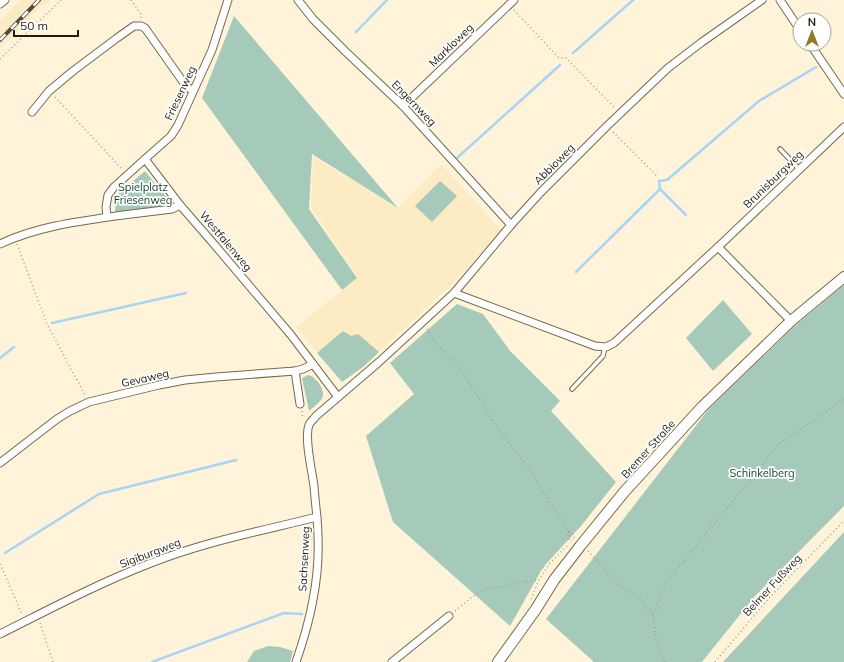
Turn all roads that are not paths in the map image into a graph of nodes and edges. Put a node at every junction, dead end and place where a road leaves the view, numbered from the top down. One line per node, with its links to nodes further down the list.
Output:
1 (5, 0): 7 (street)
2 (228, 0): 10 (street, Friesenweg)
3 (298, 0): 12 (street, Engernweg)
4 (761, 0): 20 (street, Abbioweg)
5 (780, 0): 8 (street)
6 (511, 2): 12 (street, Markloweg)
7 (0, 4)
8 (792, 18)
9 (815, 52): 11 (street)
10 (193, 92): 13 (street); 16 (street, Friesenweg)
11 (844, 94)
12 (403, 106): 20 (street, Engernweg)
13 (32, 112)
14 (844, 127): 17 (street, Brunisburgweg)
15 (780, 149): 17 (lane)
16 (145, 160): 18 (street, Westfalenweg); 19 (street, Friesenweg)
17 (799, 169): 22 (street, Brunisburgweg)
18 (180, 205): 19 (street); 27 (street, Westfalenweg)
19 (107, 217): 21 (street)
20 (511, 225): 24 (street, Abbioweg)
21 (0, 244)
22 (718, 247): 25 (street); 26 (street, Brunisburgweg)
23 (844, 277): 25 (main road, Bremer Straße)
24 (454, 293): 26 (street); 30 (street, Abbioweg)
25 (791, 321): 39 (main road, Bremer Straße)
26 (606, 347): 29 (lane, Brunisburgweg)
27 (313, 364): 28 (street, Gevaweg); 30 (street, Westfalenweg)
28 (294, 371): 31 (street); 33 (street, Gevaweg)
29 (572, 389)
30 (338, 397): 32 (street, Abbioweg)
31 (300, 404)
32 (309, 425): 34 (street, Sachsenweg)
33 (0, 463)
34 (317, 517): 36 (street, Sigiburgweg); 37 (street, Sachsenweg)
35 (449, 616): 38 (street)
36 (0, 634)
37 (296, 662)
38 (392, 662)
39 (498, 662)

